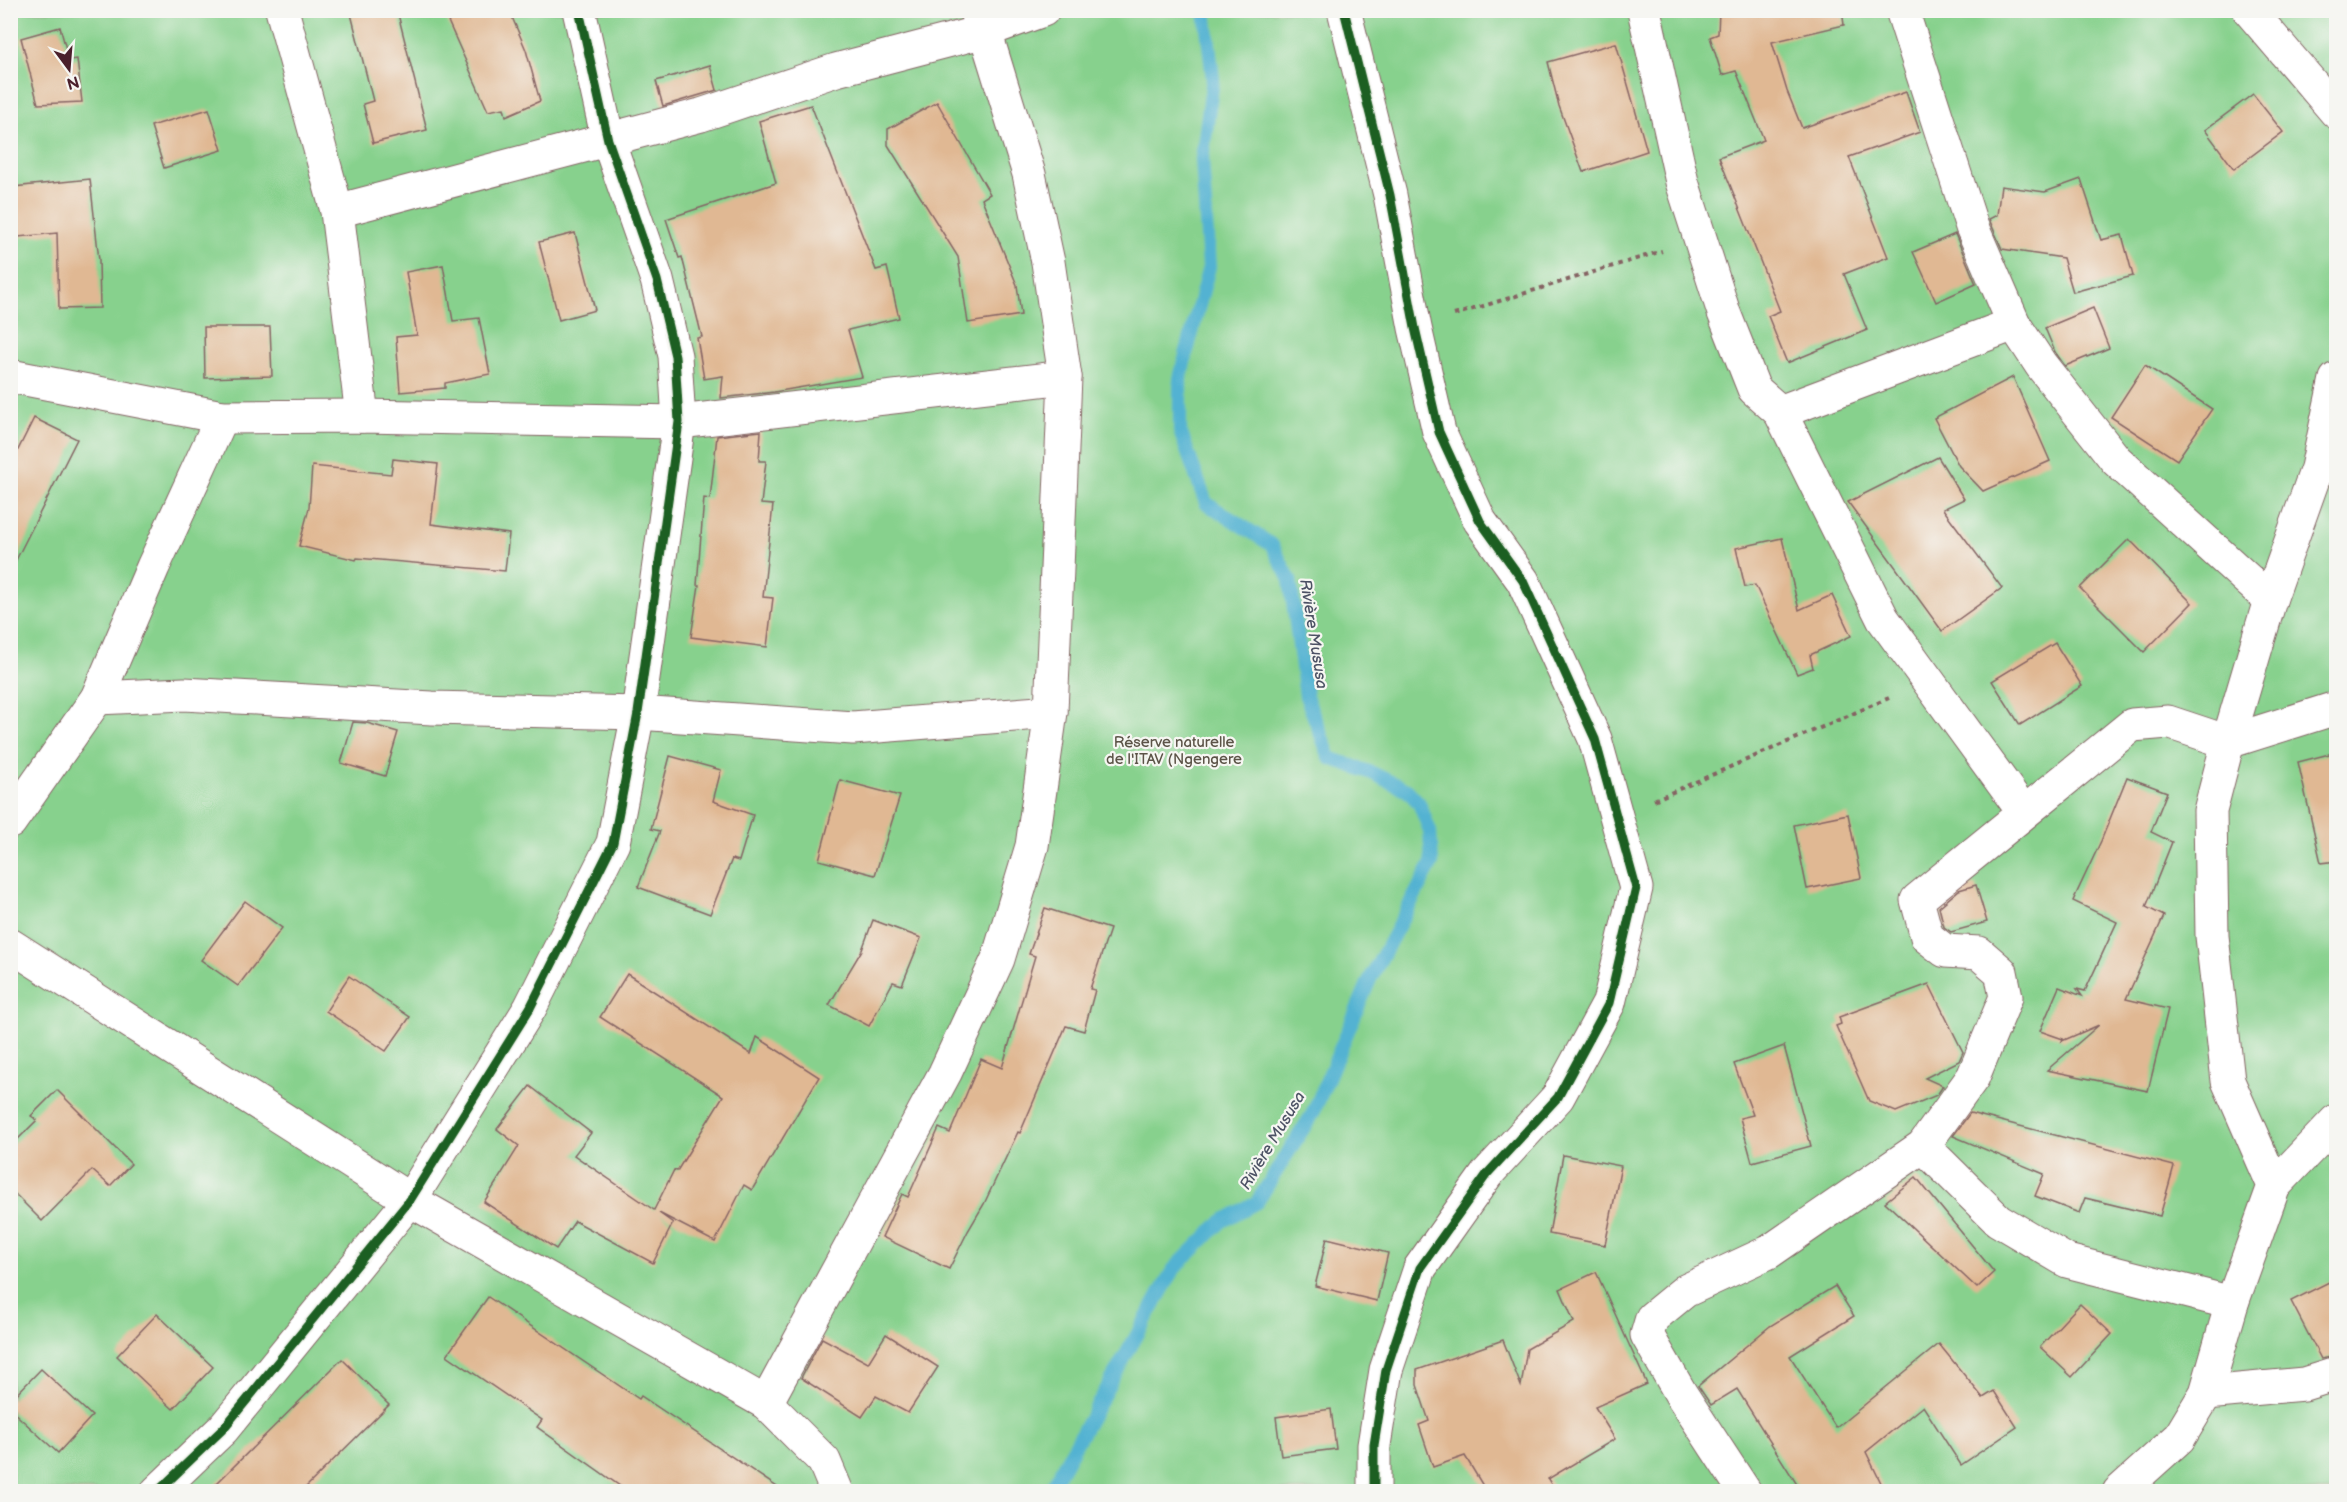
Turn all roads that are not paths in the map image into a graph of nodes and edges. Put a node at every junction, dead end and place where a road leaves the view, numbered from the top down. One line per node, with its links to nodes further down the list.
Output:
1 (282, 10): 11 (street)
2 (579, 10): 10 (street)
3 (1043, 10): 8 (street)
4 (1344, 10): 39 (street)
5 (1644, 10): 16 (street)
6 (1902, 10): 12 (street)
7 (2249, 10): 9 (street)
8 (980, 21): 10 (street); 14 (street)
9 (2337, 112)
10 (608, 140): 11 (street); 19 (street)
11 (337, 211): 17 (street)
12 (2014, 324): 16 (street); 20 (street)
13 (10, 376): 18 (street)
14 (1065, 377): 19 (street); 23 (street)
15 (2337, 379): 20 (street)
16 (1780, 412): 26 (street)
17 (362, 416): 18 (street); 19 (street)
18 (222, 417): 21 (street)
19 (679, 422): 24 (street)
20 (2270, 600): 25 (street)
21 (97, 698): 24 (street); 27 (street)
22 (2337, 708): 25 (street)
23 (1051, 712): 24 (street); 36 (street)
24 (638, 713): 32 (street)
25 (2228, 742): 26 (street); 31 (street)
26 (2023, 811): 30 (street)
27 (10, 822)
28 (10, 945): 32 (street)
29 (2337, 1121): 31 (street)
30 (1923, 1146): 33 (street); 40 (street)
31 (2274, 1186): 33 (street)
32 (410, 1200): 36 (street); 37 (street)
33 (2232, 1303): 35 (street)
34 (2337, 1374): 35 (street)
35 (2206, 1393): 41 (street)
36 (766, 1402): 38 (street)
37 (157, 1491)
38 (837, 1491)
39 (1374, 1491)
40 (1745, 1491)
41 (2119, 1491)

